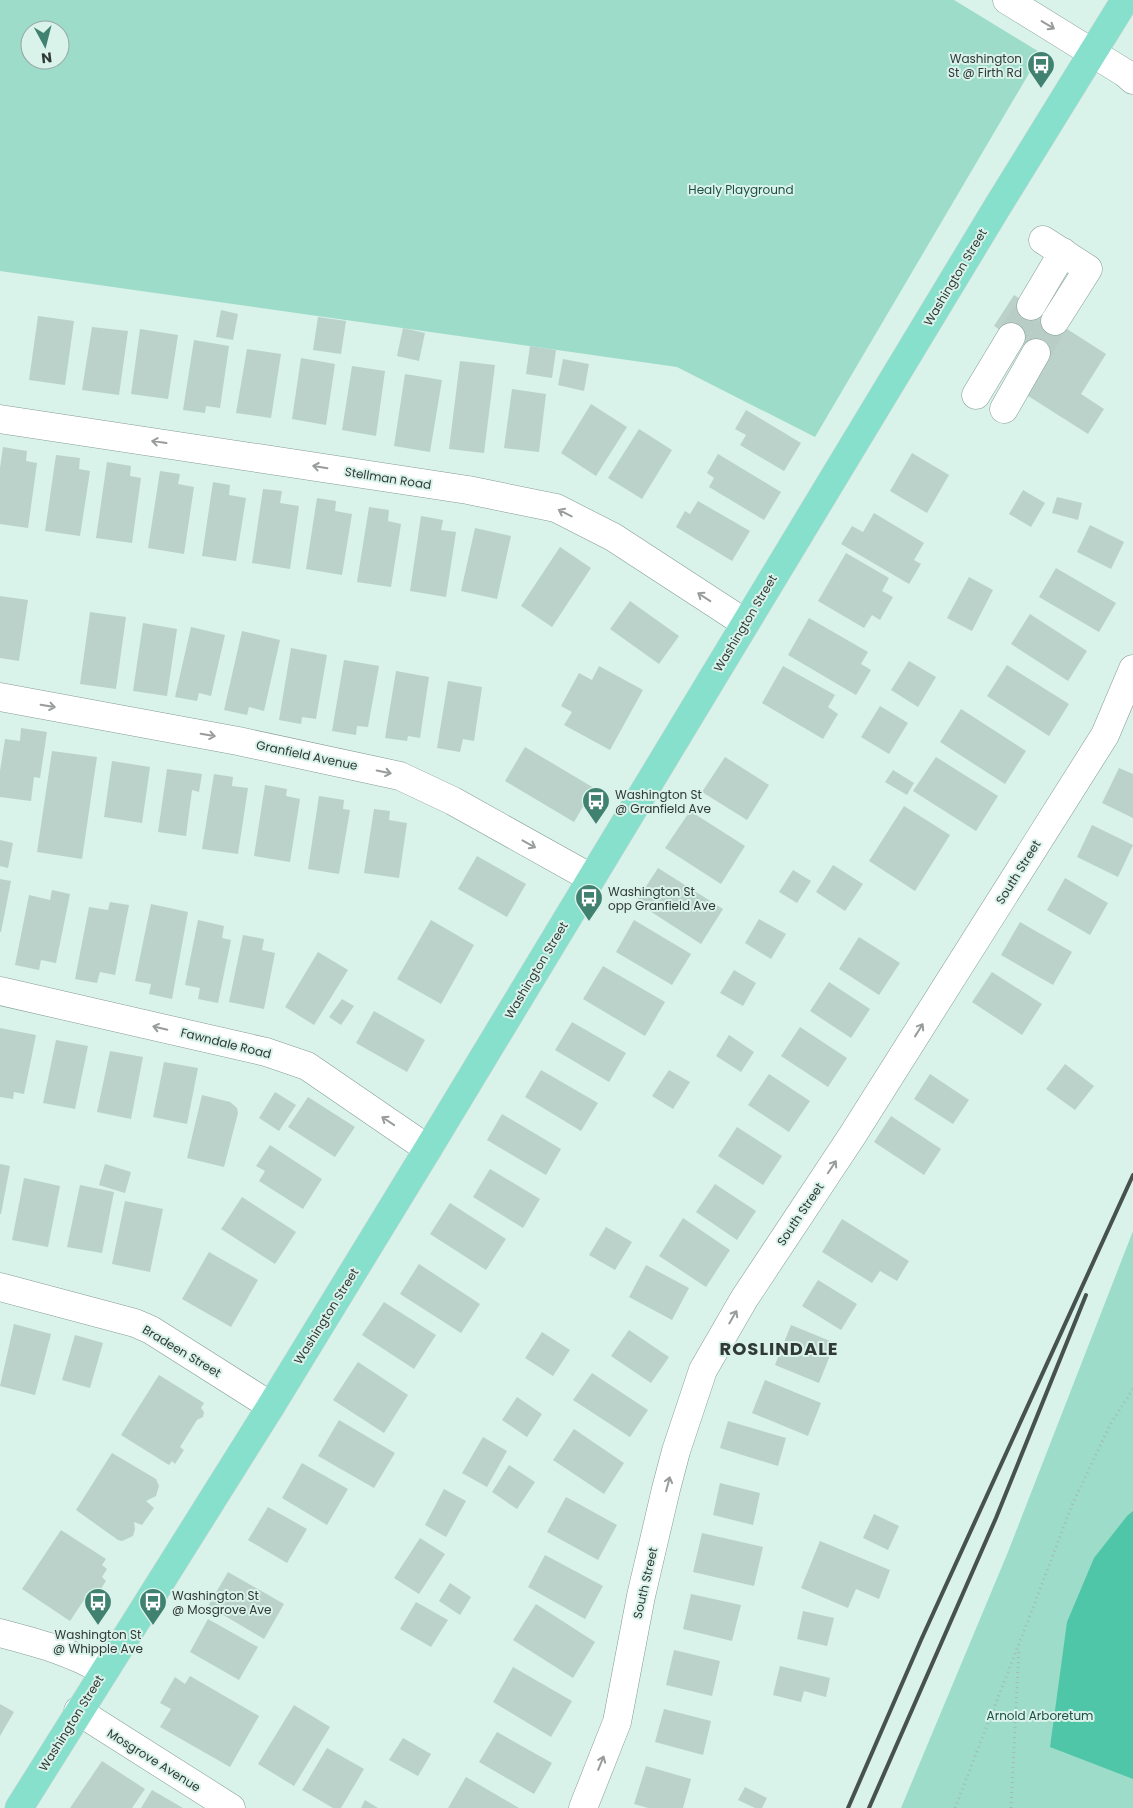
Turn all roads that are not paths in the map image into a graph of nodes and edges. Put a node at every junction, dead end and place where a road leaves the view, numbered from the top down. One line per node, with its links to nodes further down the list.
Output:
1 (1007, 0): 3 (street, one-way to 3)
2 (1125, 0): 3 (main road, Washington Street)
3 (1091, 53): 4 (street); 12 (main road, Washington Street)
4 (1133, 80)
5 (1030, 306): 6 (street)
6 (1055, 321)
7 (1011, 337): 9 (street)
8 (1036, 353): 10 (street)
9 (976, 395)
10 (1004, 409)
11 (0, 419): 12 (street, Stellman Road, one-way to 11)
12 (745, 623): 15 (main road, Washington Street)
13 (1133, 669): 25 (street, South Street, one-way to 13)
14 (0, 697): 15 (street, Granfield Avenue, one-way to 15)
15 (591, 878): 17 (main road, Washington Street)
16 (0, 991): 17 (street, Fawndale Road, one-way to 16)
17 (428, 1149): 19 (main road, Washington Street)
18 (0, 1287): 19 (street, Bradeen Street)
19 (271, 1406): 21 (main road, Washington Street)
20 (0, 1633): 21 (street)
21 (104, 1671): 22 (main road, Washington Street)
22 (78, 1711): 23 (main road, Washington Street); 24 (street, Mosgrove Avenue)
23 (19, 1808)
24 (231, 1808)
25 (583, 1808)

